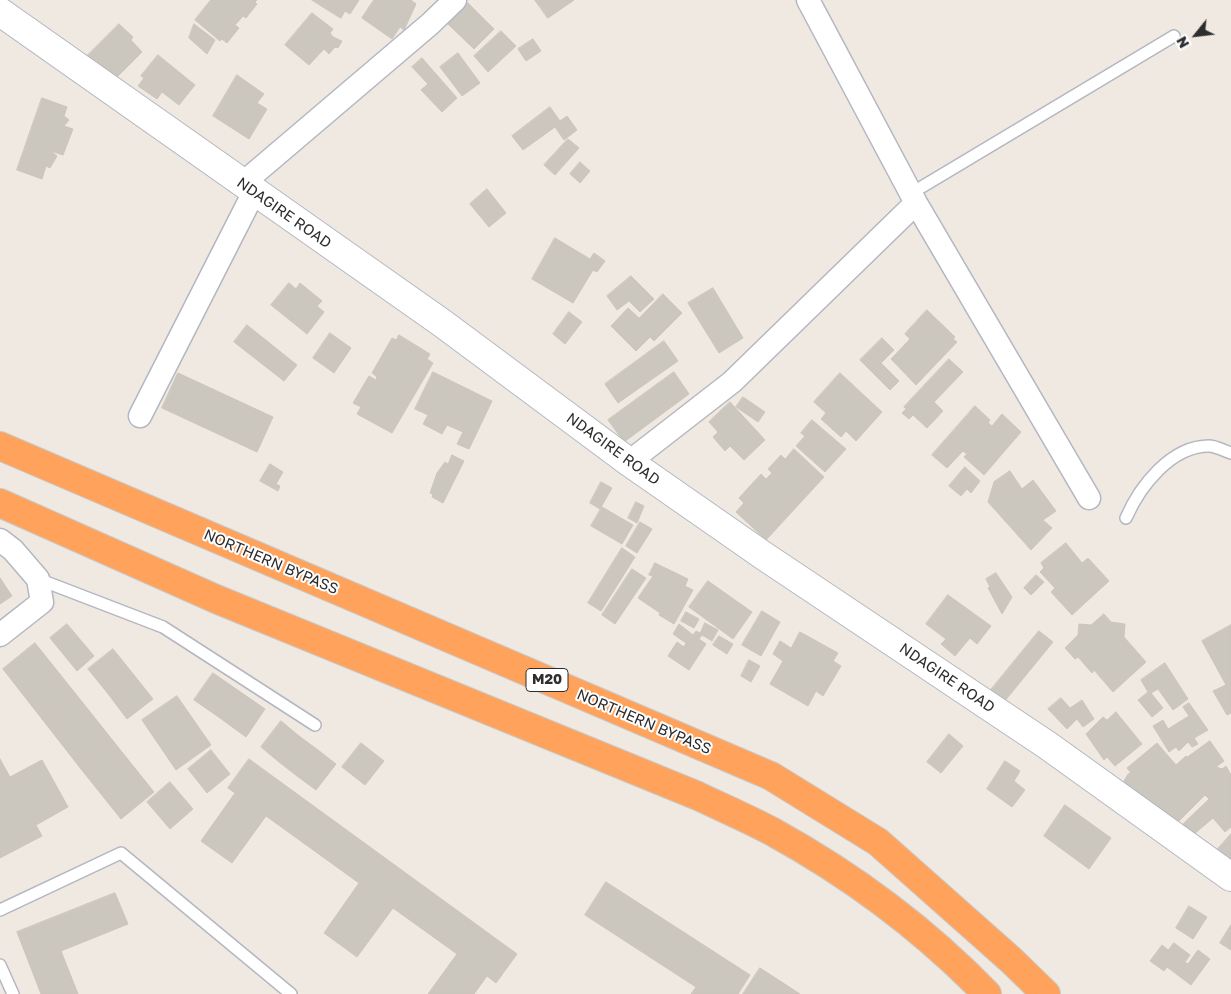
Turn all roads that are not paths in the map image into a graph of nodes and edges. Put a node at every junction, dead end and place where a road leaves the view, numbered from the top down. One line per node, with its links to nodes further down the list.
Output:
1 (808, 0): 6 (street)
2 (448, 3): 5 (street)
3 (0, 12): 5 (street, NDAGIRE ROAD)
4 (1174, 36): 6 (lane)
5 (248, 188): 7 (street); 10 (street, NDAGIRE ROAD)
6 (913, 199): 10 (street); 11 (street)
7 (140, 416)
8 (0, 446): 24 (highway, NORTHERN BYPASS / M20)
9 (1231, 453): 13 (lane)
10 (629, 462): 18 (street, NDAGIRE ROAD)
11 (1090, 498)
12 (0, 503): 23 (highway)
13 (1126, 518)
14 (0, 540): 15 (street)
15 (38, 579): 16 (street); 17 (lane)
16 (0, 635)
17 (316, 725)
18 (1231, 877)
19 (0, 910): 22 (lane)
20 (0, 965): 21 (lane)
21 (13, 994)
22 (291, 994)
23 (987, 994)
24 (1046, 994)

